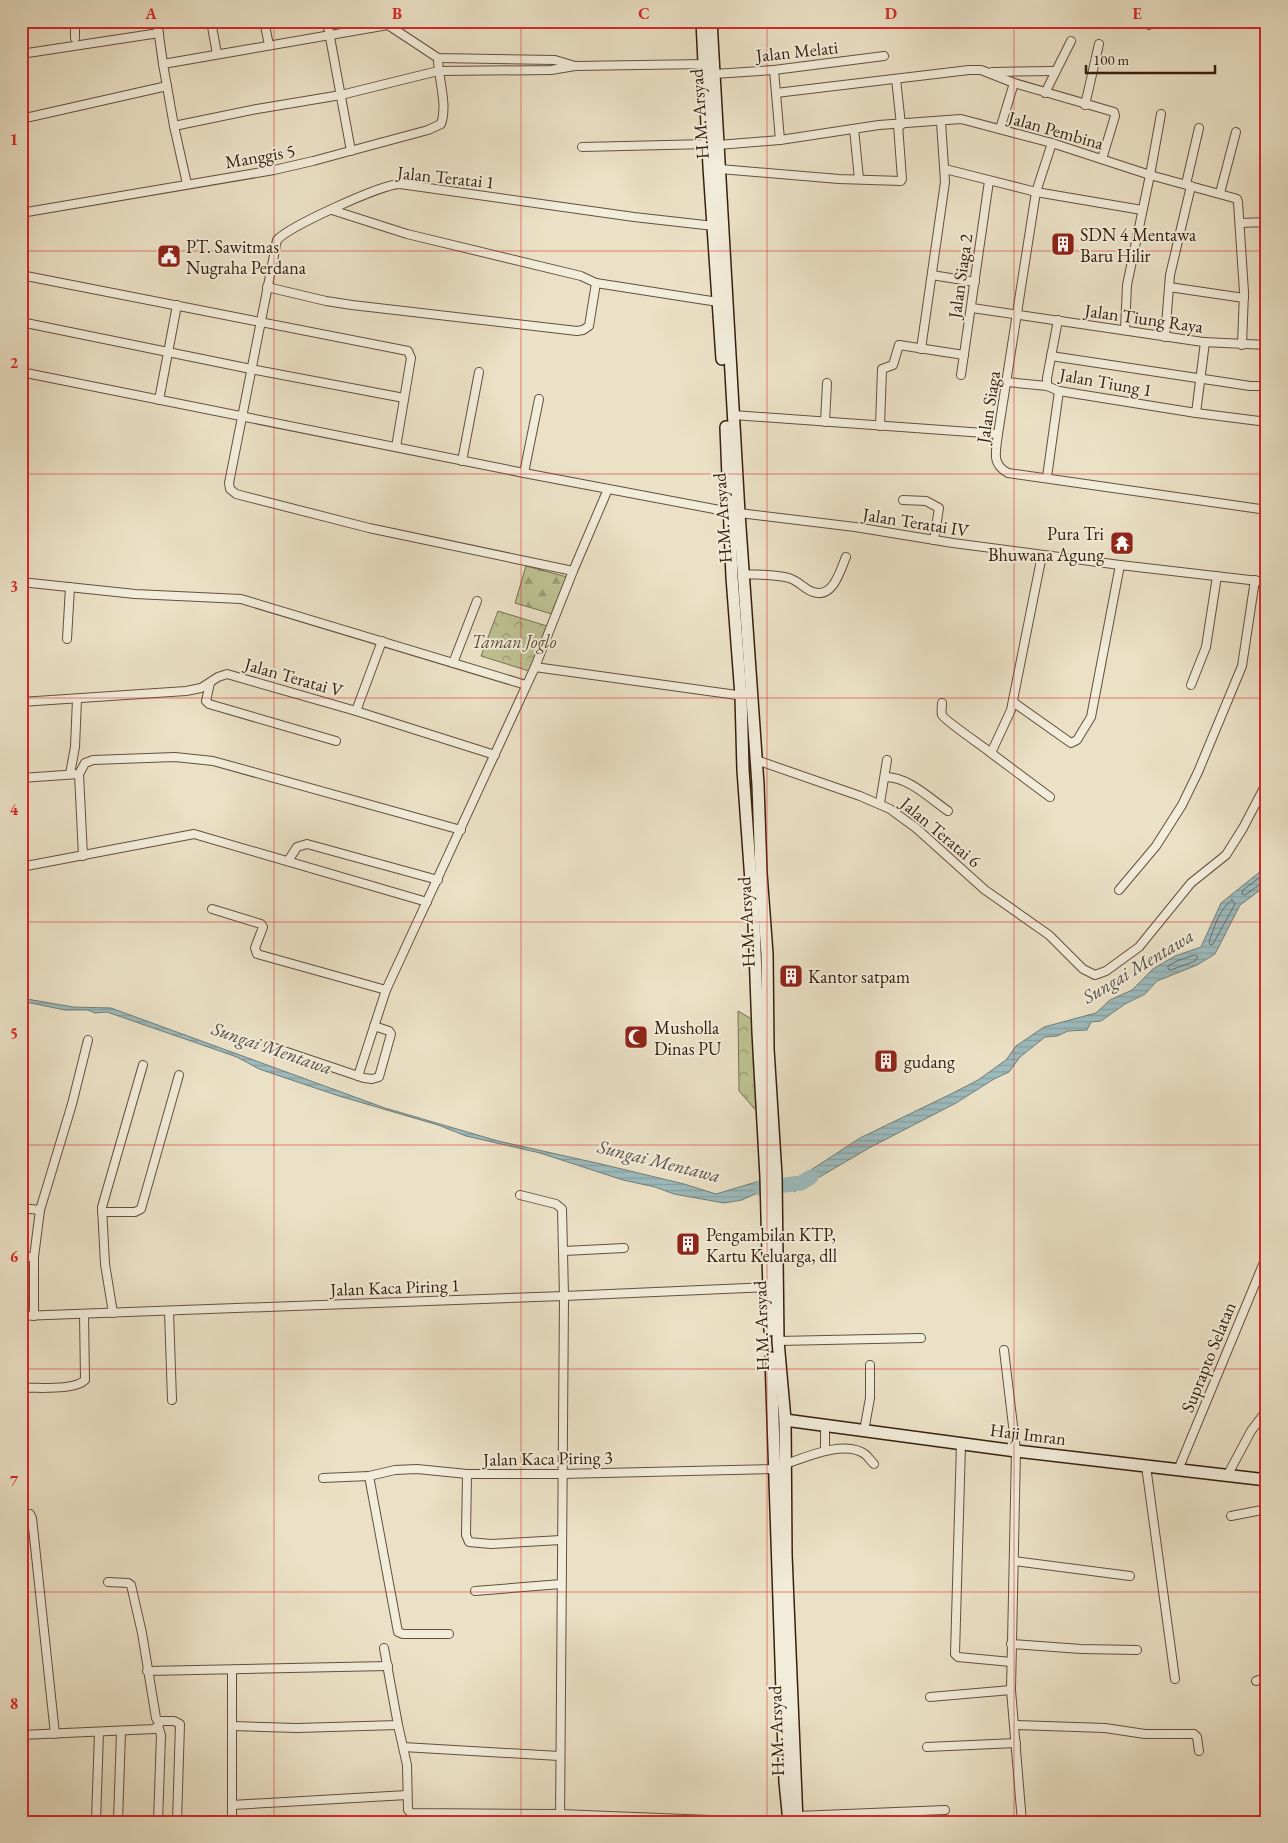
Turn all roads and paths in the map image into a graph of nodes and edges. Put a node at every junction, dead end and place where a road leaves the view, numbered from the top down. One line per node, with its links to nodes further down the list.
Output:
1 (75, 21): 11 (street)
2 (157, 21): 9 (street)
3 (211, 21): 16 (street)
4 (264, 21): 14 (street)
5 (327, 21): 10 (street)
6 (749, 21): 7 (street)
7 (708, 22): 20 (street, H.M. Arsyad); 26 (street, H.M. Arsyad)
8 (377, 24): 10 (street); 18 (street)
9 (159, 34): 15 (street); 19 (street)
10 (330, 34): 14 (street); 32 (street)
11 (75, 38)
12 (1071, 41): 24 (street)
13 (1099, 44): 33 (street)
14 (269, 45): 16 (street)
15 (21, 54)
16 (217, 54): 19 (street)
17 (884, 56): 22 (street, Jalan Melati)
18 (438, 58): 21 (street); 23 (street, Manggis 5)
19 (164, 64): 29 (street)
20 (705, 64): 21 (street); 45 (street, H.M. Arsyad)
21 (575, 66): 23 (street)
22 (774, 70): 26 (street, Jalan Melati); 30 (street)
23 (438, 71): 32 (street); 47 (street, Manggis 5)
24 (1055, 71): 25 (street); 31 (street)
25 (985, 72): 27 (street); 28 (street)
26 (714, 74): 45 (street, H.M. Arsyad)
27 (896, 79): 30 (street); 37 (street)
28 (1014, 83): 31 (street); 41 (street)
29 (167, 86): 35 (street); 38 (street)
30 (776, 93): 43 (street)
31 (1045, 93): 33 (street)
32 (341, 95): 38 (street); 47 (street)
33 (1085, 104): 48 (street)
34 (1161, 114): 51 (street)
35 (21, 119)
36 (941, 122): 37 (street, Jalan Pembina); 41 (street, Jalan Pembina); 50 (street)
37 (899, 125): 39 (street, Jalan Pembina); 52 (street)
38 (174, 126): 54 (street)
39 (854, 128): 43 (street, Jalan Pembina); 52 (street)
40 (1199, 128): 55 (street)
41 (1000, 129): 44 (street, Jalan Pembina)
42 (1236, 132): 58 (street)
43 (780, 140): 45 (street, Jalan Pembina)
44 (1052, 143): 48 (street, Jalan Pembina); 57 (street, Jalan Siaga)
45 (713, 145): 46 (street, Jalan Pembina); 49 (street, H.M. Arsyad); 56 (street, H.M. Arsyad)
46 (582, 147)
47 (351, 151): 54 (street, Manggis 5)
48 (1102, 159): 51 (street, Jalan Pembina)
49 (720, 169): 52 (street); 56 (street, H.M. Arsyad)
50 (945, 170): 53 (street); 66 (street)
51 (1150, 175): 55 (street, Jalan Pembina); 60 (street)
52 (859, 180)
53 (989, 181): 57 (street); 67 (street, Jalan Siaga 2)
54 (187, 184): 61 (street, Manggis 5)
55 (1189, 185): 58 (street, Jalan Pembina); 70 (street)
56 (716, 189): 64 (street, H.M. Arsyad); 102 (street, H.M. Arsyad)
57 (1036, 192): 60 (street); 75 (street, Jalan Siaga)
58 (1220, 194): 63 (street, Jalan Pembina)
59 (332, 210): 64 (street, Jalan Teratai 1); 68 (street); 69 (street, Jalan Teratai 1)
60 (1142, 210): 79 (street)
61 (24, 212)
62 (1267, 222): 63 (street)
63 (1240, 223): 71 (street, Jalan Pembina)
64 (714, 226): 72 (street, H.M. Arsyad)
65 (21, 275): 73 (street)
66 (932, 275): 67 (street); 84 (street)
67 (975, 282): 74 (street, Jalan Siaga 2)
68 (596, 283): 69 (street); 72 (street)
69 (267, 287): 78 (street, Jalan Teratai 1)
70 (1169, 287): 71 (street); 80 (street)
71 (1244, 298): 82 (street, Jalan Pembina)
72 (718, 302): 115 (street, H.M. Arsyad)
73 (177, 305): 78 (street); 85 (street)
74 (972, 308): 75 (street, Jalan Tiung Raya); 86 (street, Jalan Siaga 2)
75 (1017, 314): 76 (street, Jalan Tiung Raya); 93 (street, Jalan Siaga)
76 (1058, 320): 79 (street, Jalan Tiung Raya); 87 (street, Jalan Tiung 1)
77 (21, 322): 85 (street)
78 (261, 322): 88 (street, Jalan Teratai 1); 98 (street)
79 (1125, 330): 80 (street, Jalan Tiung Raya)
80 (1165, 337): 81 (street, Jalan Tiung Raya)
81 (1205, 342): 82 (street, Jalan Tiung Raya); 92 (street)
82 (1242, 345): 83 (street, Jalan Tiung Raya)
83 (1267, 345)
84 (921, 349): 86 (street); 106 (street)
85 (168, 352): 88 (street); 100 (street)
86 (964, 356): 91 (street, Jalan Siaga 2)
87 (1051, 356): 92 (street); 95 (street, Jalan Tiung 1)
88 (251, 369): 98 (street); 103 (street, Jalan Teratai 1)
89 (21, 372): 100 (street, Jalan Teratai IV)
90 (480, 372): 109 (street)
91 (961, 375)
92 (1200, 379): 96 (street); 101 (street)
93 (1007, 382): 95 (street); 107 (street, Jalan Siaga)
94 (827, 383): 104 (street)
95 (1047, 386): 97 (street, Jalan Tiung 1)
96 (1267, 386)
97 (1058, 391): 101 (street, Jalan Tiung 1); 111 (street)
98 (404, 398): 108 (street)
99 (538, 399): 110 (street)
100 (159, 400): 103 (street, Jalan Teratai IV)
101 (1196, 413): 105 (street, Jalan Tiung 1)
102 (733, 415): 104 (street); 115 (street, H.M. Arsyad)
103 (242, 417): 108 (street, Jalan Teratai IV); 120 (street, Jalan Teratai 1)
104 (825, 422): 106 (street)
105 (1267, 422)
106 (880, 426): 107 (street)
107 (998, 434): 111 (street, Jalan Siaga)
108 (396, 447): 109 (street, Jalan Teratai IV)
109 (462, 461): 110 (street, Jalan Teratai IV)
110 (524, 473): 112 (street, Jalan Teratai IV)
111 (1047, 477): 114 (street, Jalan Siaga)
112 (608, 490): 115 (street, Jalan Teratai IV); 120 (street)
113 (902, 500): 116 (street)
114 (1267, 510)
115 (734, 513): 116 (street, Jalan Teratai IV); 121 (street, H.M. Arsyad); 135 (street, H.M. Arsyad)
116 (934, 540): 117 (street, Jalan Teratai IV)
117 (1042, 555): 119 (street, Jalan Teratai IV); 138 (street)
118 (846, 557): 121 (street)
119 (1120, 565): 122 (street, Jalan Teratai IV); 138 (street)
120 (573, 571): 131 (street)
121 (743, 574): 135 (street, H.M. Arsyad)
122 (1217, 576): 123 (street, Jalan Teratai IV); 134 (street)
123 (1255, 580): 125 (street, Jalan Teratai IV); 158 (street)
124 (21, 582): 126 (street)
125 (1267, 582)
126 (70, 587): 128 (street); 129 (street)
127 (477, 601): 130 (street)
128 (67, 639)
129 (382, 642): 130 (street); 140 (street)
130 (453, 663): 133 (street)
131 (535, 667): 133 (street); 135 (street)
132 (210, 683): 136 (street, Jalan Teratai V); 140 (street, Jalan Teratai V); 141 (street)
133 (526, 685): 143 (street)
134 (1190, 685)
135 (746, 696): 144 (street, H.M. Arsyad); 168 (street, H.M. Arsyad)
136 (77, 699): 137 (street, Jalan Teratai V); 146 (street)
137 (21, 702)
138 (1013, 702): 142 (street)
139 (942, 703): 142 (street)
140 (356, 711): 143 (street, Jalan Teratai V)
141 (336, 741)
142 (992, 753): 150 (street)
143 (495, 755): 153 (street)
144 (756, 760): 151 (street, Jalan Teratai 6); 168 (street, H.M. Arsyad)
145 (887, 760): 147 (street)
146 (74, 774): 148 (street); 153 (street); 154 (street)
147 (885, 777): 151 (street); 152 (street)
148 (21, 778)
149 (1267, 782): 151 (street, Jalan Teratai 6)
150 (1050, 797)
151 (880, 803)
152 (948, 811)
153 (461, 830): 157 (street)
154 (83, 856): 155 (street); 156 (street)
155 (288, 861): 157 (street); 159 (street)
156 (21, 867)
157 (438, 880): 159 (street)
158 (1119, 890)
159 (428, 902): 161 (street)
160 (212, 909): 161 (street)
161 (386, 990): 162 (street)
162 (374, 1026): 167 (street); 167 (street)
163 (88, 1040): 172 (street)
164 (269, 1046): 167 (street)
165 (144, 1065): 173 (street)
166 (179, 1075): 173 (street)
167 (358, 1076)
168 (771, 1177): 170 (street, H.M. Arsyad)
169 (520, 1195): 175 (street)
170 (771, 1196): 179 (street, H.M. Arsyad); 187 (street, H.M. Arsyad)
171 (21, 1208): 172 (street)
172 (40, 1210): 178 (street)
173 (102, 1212): 183 (street)
174 (624, 1248): 175 (street)
175 (564, 1251): 180 (street)
176 (1267, 1255): 203 (street, Suprapto Selatan)
177 (21, 1257): 178 (street)
178 (34, 1257): 185 (street)
179 (769, 1287): 180 (street, Jalan Kaca Piring 1); 202 (street, H.M. Arsyad)
180 (564, 1296): 181 (street, Jalan Kaca Piring 1); 205 (street)
181 (169, 1312): 183 (street, Jalan Kaca Piring 1); 191 (street)
182 (84, 1314): 183 (street, Jalan Kaca Piring 1); 185 (street, Jalan Kaca Piring 1); 190 (street)
183 (112, 1314)
184 (21, 1316): 185 (street, Jalan Kaca Piring 1)
185 (34, 1316)
186 (921, 1338): 187 (street)
187 (778, 1341): 193 (street, H.M. Arsyad)
188 (1004, 1350): 197 (street)
189 (870, 1365): 195 (street)
190 (21, 1388)
191 (172, 1400)
192 (1267, 1410): 207 (street)
193 (785, 1420): 194 (street, Haji Imran); 199 (street, H.M. Arsyad)
194 (825, 1426): 195 (street, Haji Imran); 198 (street)
195 (864, 1431): 196 (street, Haji Imran)
196 (961, 1444): 197 (street, Haji Imran); 224 (street)
197 (1016, 1451): 201 (street, Haji Imran); 215 (street)
198 (825, 1452): 199 (street); 200 (street)
199 (786, 1464): 214 (street, H.M. Arsyad)
200 (874, 1464)
201 (1146, 1466): 203 (street, Haji Imran); 229 (street)
202 (774, 1469): 205 (street, Jalan Kaca Piring 3); 214 (street, H.M. Arsyad)
203 (1178, 1470): 207 (street, Haji Imran)
204 (467, 1474): 205 (street, Jalan Kaca Piring 3); 206 (street, Jalan Kaca Piring 3); 213 (street)
205 (562, 1474): 213 (street)
206 (368, 1476): 208 (street, Jalan Kaca Piring 3); 220 (street)
207 (1227, 1476): 209 (street, Haji Imran)
208 (323, 1478)
209 (1266, 1480)
210 (1267, 1509): 212 (street)
211 (21, 1515): 239 (street)
212 (1232, 1516)
213 (561, 1540): 218 (street)
214 (782, 1556): 250 (street, H.M. Arsyad)
215 (1014, 1561): 216 (street); 221 (street)
216 (1130, 1576)
217 (108, 1582): 227 (street)
218 (561, 1584): 219 (street); 245 (street)
219 (475, 1591)
220 (450, 1634)
221 (1011, 1644): 223 (street); 224 (street)
222 (384, 1648): 225 (street)
223 (1137, 1650)
224 (1011, 1662): 231 (street)
225 (388, 1666): 226 (street); 234 (street)
226 (232, 1670): 227 (street); 236 (street)
227 (147, 1671): 233 (street)
228 (1267, 1677): 230 (street)
229 (1175, 1679)
230 (1256, 1681)
231 (1011, 1690): 232 (street); 235 (street)
232 (930, 1697)
233 (159, 1724): 237 (street); 253 (street); 254 (street)
234 (398, 1725): 236 (street); 242 (street)
235 (1015, 1725): 241 (street); 244 (street)
236 (233, 1726): 247 (street)
237 (121, 1731): 238 (street); 252 (street)
238 (99, 1732): 239 (street); 251 (street)
239 (55, 1734): 240 (street)
240 (21, 1736)
241 (1016, 1743): 243 (street); 257 (street)
242 (403, 1747): 245 (street); 246 (street)
243 (928, 1747)
244 (1200, 1751)
245 (560, 1756): 249 (street)
246 (407, 1795): 247 (street); 249 (street)
247 (232, 1805): 255 (street)
248 (945, 1810): 250 (street)
249 (560, 1818): 256 (street)
250 (794, 1820)
251 (96, 1822)
252 (118, 1822)
253 (158, 1822)
254 (177, 1822)
255 (232, 1822)
256 (760, 1822)
257 (1022, 1822)

